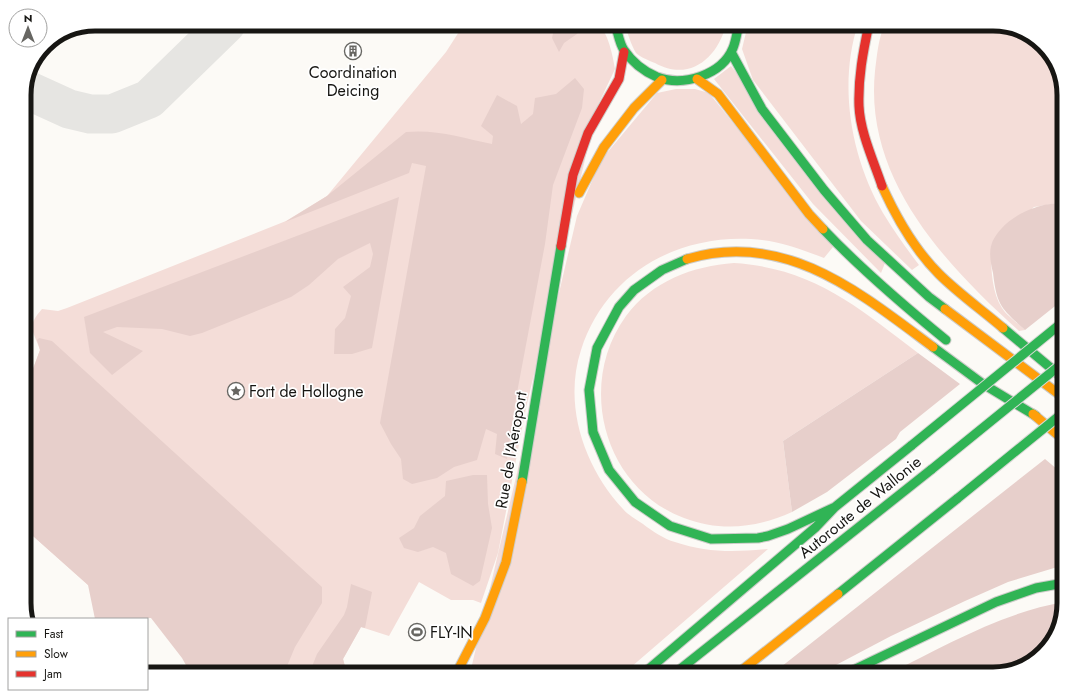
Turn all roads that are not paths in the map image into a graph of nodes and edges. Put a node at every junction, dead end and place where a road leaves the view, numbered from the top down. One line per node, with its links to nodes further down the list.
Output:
1 (616, 31): 4 (main road)
2 (738, 31): 5 (main road)
3 (868, 31): 13 (main road)
4 (624, 52): 7 (main road); 8 (main road, Rue de l'Aéroport)
5 (731, 52): 6 (main road); 14 (main road)
6 (698, 79): 7 (main road); 10 (main road)
7 (662, 80): 8 (main road, Rue de l'Aéroport)
8 (566, 221): 20 (main road, Rue de l'Aéroport)
9 (1057, 327): 18 (main road, bridge)
10 (951, 344)
11 (1057, 368): 22 (main road, Autoroute de Wallonie, bridge)
12 (986, 373): 15 (main road)
13 (1057, 373)
14 (1057, 393)
15 (1036, 416): 17 (main road); 18 (main road)
16 (1057, 418): 23 (main road, bridge)
17 (1057, 434)
18 (835, 507): 21 (main road)
19 (1057, 585): 24 (main road)
20 (460, 667)
21 (651, 667)
22 (683, 667)
23 (746, 667)
24 (859, 667)

